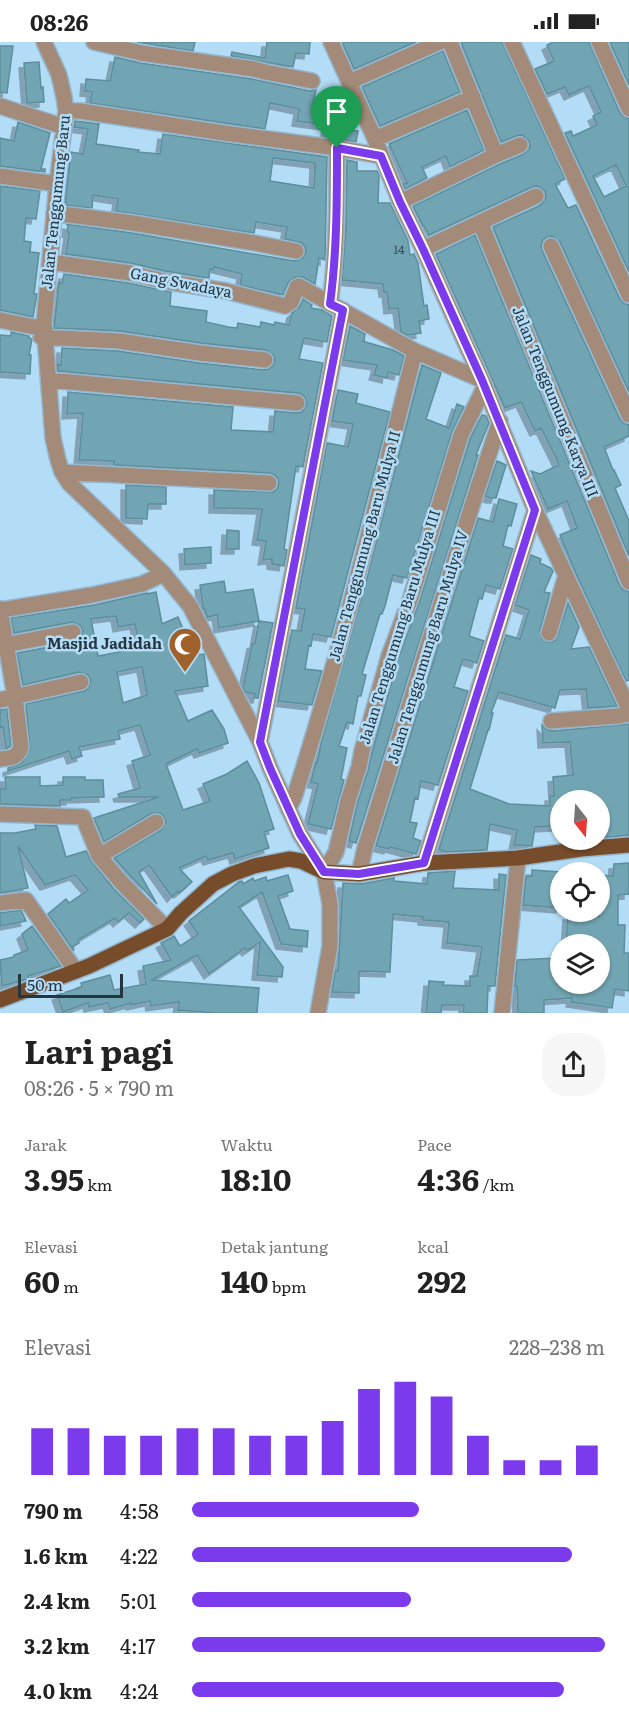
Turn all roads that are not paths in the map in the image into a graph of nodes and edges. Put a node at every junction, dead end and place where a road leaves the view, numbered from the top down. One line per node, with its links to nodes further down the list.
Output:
1 (94, 42): 8 (street)
2 (331, 42): 9 (street)
3 (440, 42): 9 (street)
4 (450, 42): 10 (street)
5 (512, 42): 30 (street)
6 (599, 42): 11 (street)
7 (43, 44): 13 (street, Jalan Tenggumung Baru)
8 (312, 81)
9 (349, 82): 15 (street)
10 (473, 97): 15 (street); 18 (street)
11 (627, 100)
12 (0, 106): 14 (street)
13 (66, 111): 14 (street, Jalan Tenggumung Baru); 17 (street)
14 (64, 127): 21 (street, Jalan Tenggumung Baru)
15 (375, 139): 19 (street)
16 (520, 145): 18 (street)
17 (337, 148): 19 (street); 31 (street)
18 (496, 155): 23 (street)
19 (381, 156): 23 (street)
20 (0, 176): 21 (street)
21 (52, 183): 24 (street, Jalan Tenggumung Baru)
22 (536, 196): 25 (street)
23 (400, 202): 27 (street)
24 (54, 213): 28 (street); 29 (street, Jalan Tenggumung Baru)
25 (480, 222): 27 (street); 46 (street, Jalan Tenggumung Karya III)
26 (551, 246): 39 (street)
27 (423, 249): 37 (street)
28 (296, 251)
29 (50, 262): 31 (street, Gang Swadaya); 33 (street, Jalan Tenggumung Baru)
30 (629, 295)
31 (336, 307): 34 (street); 55 (street)
32 (0, 320): 33 (street)
33 (41, 330): 35 (street); 36 (street, Jalan Tenggumung Baru); 45 (street, Jalan Tenggumung Baru)
34 (415, 351): 37 (street); 58 (street, Jalan Tenggumung Baru Mulya II)
35 (265, 360)
36 (49, 380): 38 (street); 41 (street, Jalan Tenggumung Baru)
37 (484, 383): 40 (street); 65 (street, Jalan Tenggumung Baru Mulya III)
38 (297, 403)
39 (629, 415)
40 (500, 421): 43 (street); 66 (street, Jalan Tenggumung Baru Mulya IV)
41 (62, 472): 42 (street); 55 (street, Jalan Tenggumung Baru)
42 (269, 483)
43 (535, 510): 44 (street); 64 (street)
44 (566, 575): 49 (street); 53 (street)
45 (157, 577): 47 (street); 57 (street, Jalan Tenggumung Baru)
46 (629, 582)
47 (0, 610): 50 (street)
48 (73, 632): 50 (street)
49 (549, 633)
50 (3, 645): 52 (street)
51 (81, 682): 52 (street)
52 (7, 698): 56 (street)
53 (629, 711): 54 (street)
54 (551, 721)
55 (260, 742): 57 (street, Jalan Tenggumung Baru)
56 (0, 759)
57 (270, 768): 58 (street, Jalan Tenggumung Baru)
58 (288, 809): 65 (street, Jalan Tenggumung Baru)
59 (0, 814): 62 (street)
60 (156, 822): 62 (street)
61 (629, 845): 63 (main road)
62 (99, 856): 68 (street)
63 (518, 858): 64 (main road); 72 (street)
64 (424, 863): 66 (main road)
65 (324, 872): 66 (main road); 68 (main road); 71 (street)
66 (359, 874)
67 (0, 903): 69 (street)
68 (167, 929): 69 (main road)
69 (76, 971): 70 (main road)
70 (0, 1000)
71 (318, 1013)
72 (502, 1013)

